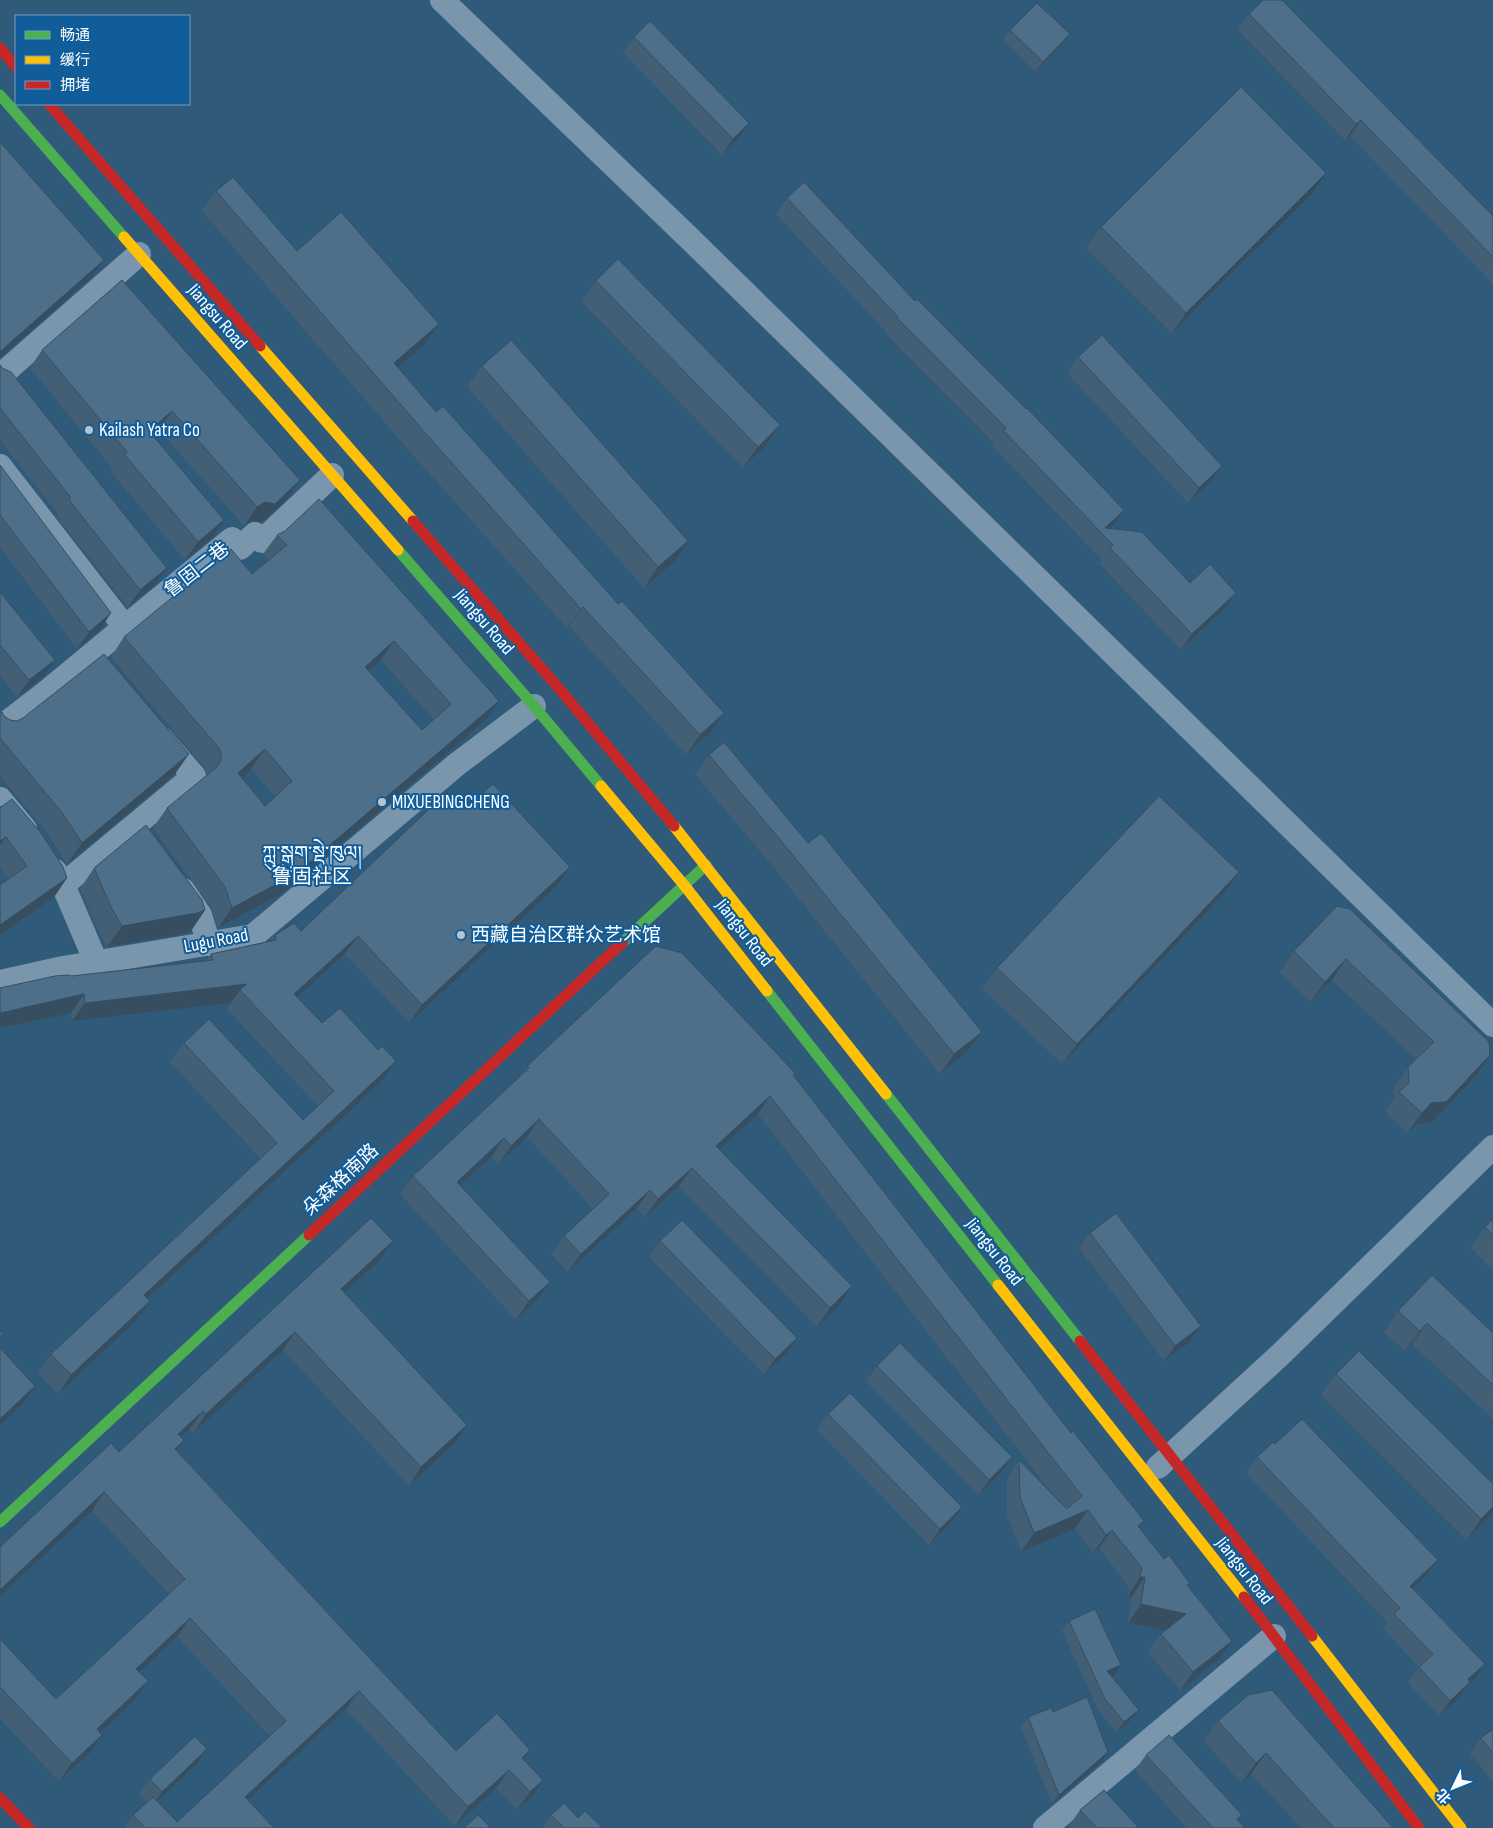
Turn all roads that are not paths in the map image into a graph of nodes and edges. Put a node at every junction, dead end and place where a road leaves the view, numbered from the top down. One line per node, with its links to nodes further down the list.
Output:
1 (442, 0): 22 (street)
2 (0, 48): 3 (main road)
3 (15, 66)
4 (0, 95): 6 (main road, Jiangsu Road)
5 (49, 105): 15 (main road, Jiangsu Road)
6 (139, 254): 7 (street); 9 (main road, Jiangsu Road)
7 (0, 376)
8 (0, 466): 10 (street)
9 (332, 475): 10 (street, 鲁固二巷); 11 (main road, Jiangsu Road)
10 (125, 627): 13 (street, 鲁固二巷)
11 (534, 706): 18 (main road, Jiangsu Road); 19 (street, Lugu Road)
12 (150, 724): 17 (street)
13 (0, 728)
14 (0, 799): 17 (street)
15 (706, 864): 18 (main road, 朵森格南路); 24 (main road, Jiangsu Road)
16 (172, 875): 19 (street)
17 (63, 884): 20 (street)
18 (684, 885): 25 (main road, Jiangsu Road); 26 (main road, 朵森格南路)
19 (209, 944): 20 (street, Lugu Road)
20 (96, 962): 21 (street, Lugu Road)
21 (0, 982)
22 (1493, 1025)
23 (1493, 1148): 24 (street)
24 (1170, 1456): 25 (street); 32 (main road, Jiangsu Road)
25 (1148, 1477): 27 (main road, Jiangsu Road)
26 (0, 1522)
27 (1274, 1636): 30 (street); 31 (main road, Jiangsu Road)
28 (0, 1798): 29 (main road)
29 (29, 1828)
30 (1046, 1828)
31 (1419, 1828)
32 (1461, 1828)

